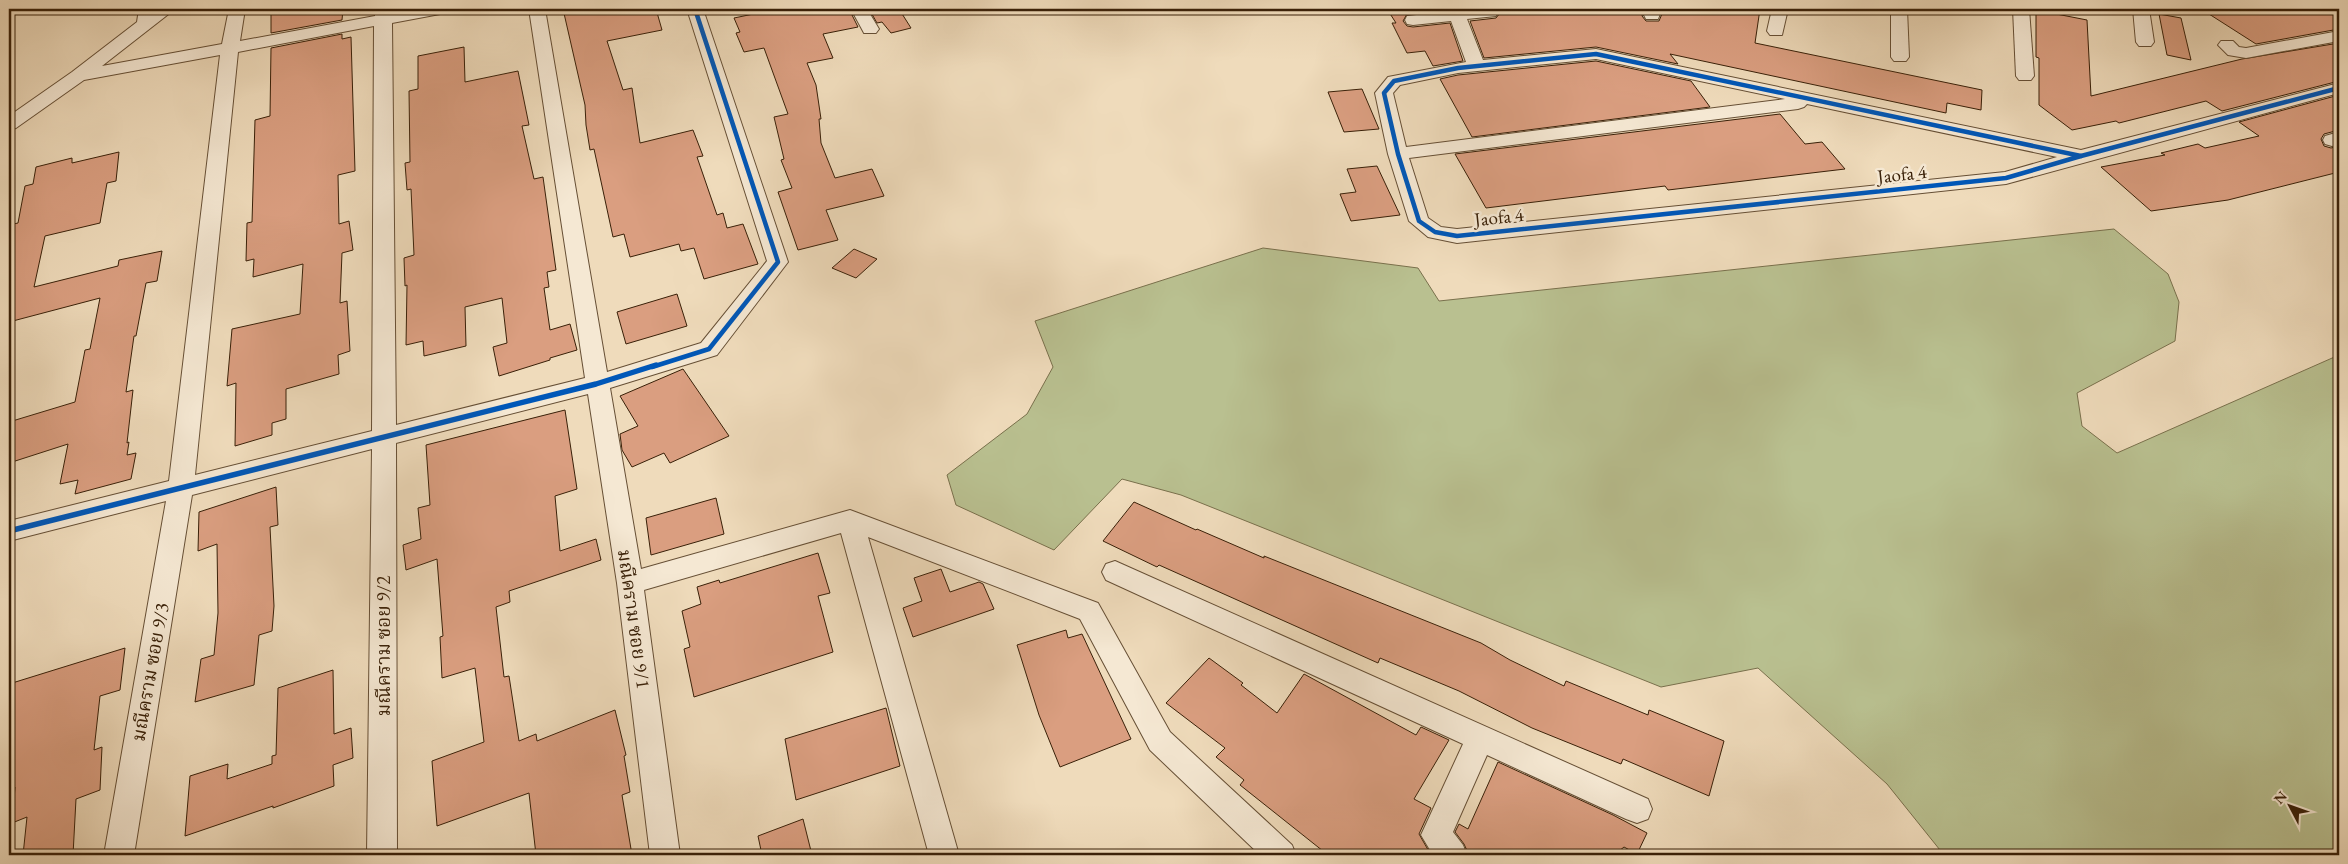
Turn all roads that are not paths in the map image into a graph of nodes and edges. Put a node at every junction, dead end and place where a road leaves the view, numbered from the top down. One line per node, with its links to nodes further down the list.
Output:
1 (167, 9): 13 (street)
2 (237, 9): 21 (street)
3 (440, 9): 12 (street)
4 (537, 9): 31 (street, มณีคราม ซอย 9/1)
5 (695, 9): 31 (street)
6 (859, 9): 16 (street)
7 (1780, 9): 17 (street)
8 (1899, 9): 22 (street)
9 (2021, 9): 25 (street)
10 (2140, 9): 19 (street)
11 (1490, 12): 14 (street)
12 (383, 14): 21 (street); 32 (street, มณีคราม ซอย 9/2)
13 (146, 16): 24 (street)
14 (1456, 16): 15 (street); 23 (street)
15 (1413, 20)
16 (870, 29)
17 (1776, 31)
18 (2339, 36): 20 (street)
19 (2145, 42)
20 (2227, 45)
21 (230, 48): 24 (street); 33 (street)
22 (1900, 57)
23 (1477, 67): 27 (street); 29 (street, Jaofa 4)
24 (78, 76): 28 (street)
25 (2025, 76)
26 (2339, 88): 30 (street, Jaofa 4)
27 (1816, 100): 29 (street); 30 (street)
28 (9, 124)
29 (1398, 154): 30 (street, Jaofa 4)
30 (2081, 156)
31 (596, 384): 32 (street); 37 (street, มณีคราม ซอย 9/1)
32 (384, 437): 33 (street); 41 (street, มณีคราม ซอย 9/2)
33 (181, 488): 35 (street); 40 (street, มณีคราม ซอย 9/3)
34 (850, 520): 37 (street); 43 (street); 44 (street)
35 (9, 531)
36 (1115, 572): 38 (street)
37 (630, 583): 42 (street, มณีคราม ซอย 9/1)
38 (1480, 738): 39 (street); 45 (street)
39 (1637, 809)
40 (119, 855)
41 (382, 855)
42 (665, 855)
43 (944, 855)
44 (1281, 855)
45 (1452, 855)

